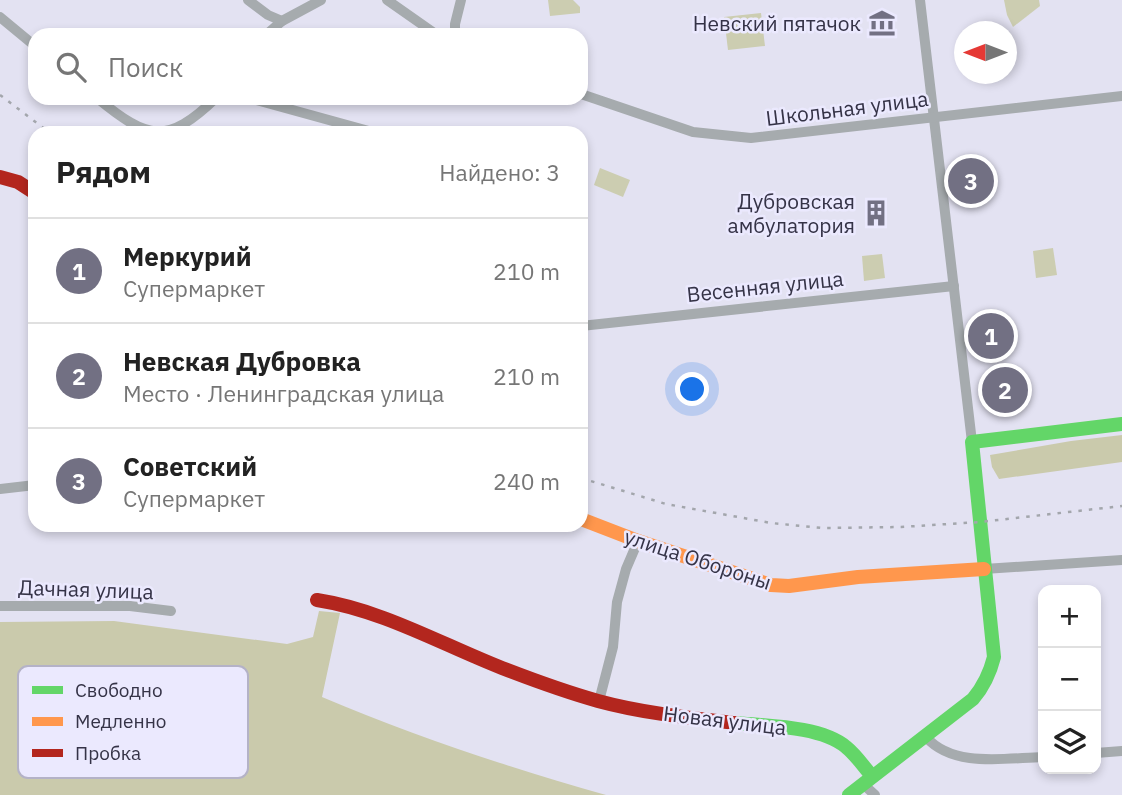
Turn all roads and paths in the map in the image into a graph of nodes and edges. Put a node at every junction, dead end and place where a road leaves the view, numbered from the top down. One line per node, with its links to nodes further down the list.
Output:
1 (248, 0): 7 (street)
2 (321, 0): 7 (street)
3 (387, 0): 9 (street)
4 (461, 0): 10 (street)
5 (920, 0): 17 (street)
6 (0, 17): 11 (street)
7 (282, 21): 8 (street)
8 (274, 28)
9 (427, 28)
10 (455, 28)
11 (28, 40)
12 (588, 96): 17 (street, Школьная улица)
13 (1122, 96): 17 (street, Школьная улица)
14 (105, 105): 18 (street)
15 (208, 105): 19 (street)
16 (274, 105): 20 (street)
17 (933, 117): 23 (street)
18 (137, 126)
19 (180, 126)
20 (350, 126)
21 (0, 177): 22 (street)
22 (28, 188)
23 (954, 286): 24 (street, Весенняя улица); 26 (street)
24 (588, 325)
25 (1122, 424): 26 (street)
26 (972, 442): 32 (street)
27 (28, 486): 28 (street)
28 (0, 489)
29 (588, 522): 30 (street, улица Обороны)
30 (638, 541): 32 (street, улица Обороны); 36 (street)
31 (1122, 559): 32 (street)
32 (984, 569): 37 (street)
33 (317, 600): 36 (street, Новая улица)
34 (0, 606): 35 (street, Дачная улица)
35 (171, 611)
36 (599, 701): 41 (street, Новая улица)
37 (926, 737): 40 (street); 41 (street)
38 (1122, 751): 39 (street)
39 (1101, 753)
40 (1038, 757)
41 (867, 780): 42 (street); 43 (street)
42 (849, 795)
43 (875, 795)

